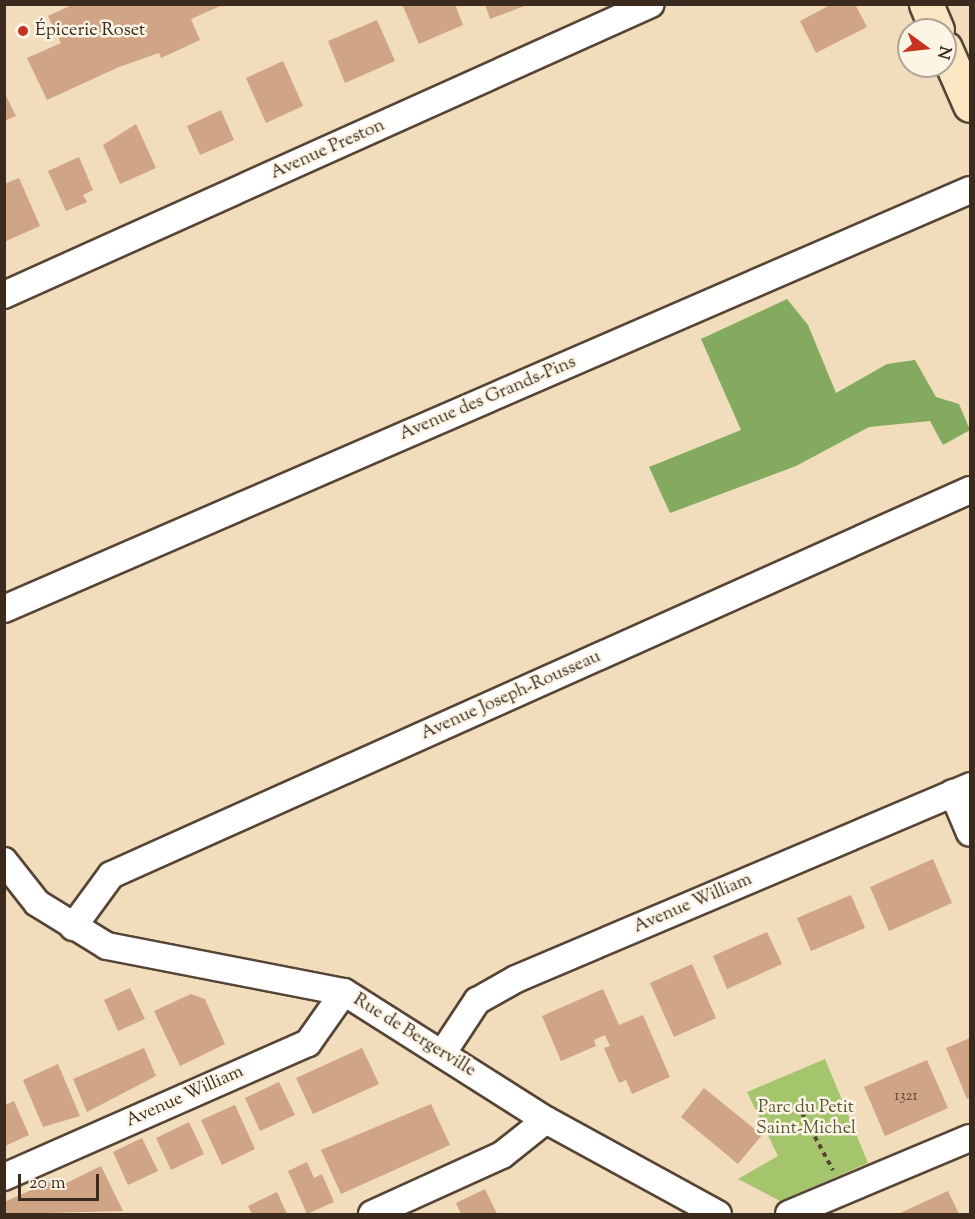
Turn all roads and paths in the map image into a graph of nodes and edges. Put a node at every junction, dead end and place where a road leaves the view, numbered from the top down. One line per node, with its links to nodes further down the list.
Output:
1 (651, 4): 7 (street, Avenue Preston)
2 (926, 4): 3 (street)
3 (932, 18)
4 (957, 75): 5 (street)
5 (970, 105)
6 (970, 190): 9 (street, Avenue des Grands-Pins)
7 (4, 295)
8 (970, 490): 13 (street, Avenue Joseph-Rousseau)
9 (4, 609)
10 (962, 790): 11 (street); 15 (street, Avenue William)
11 (970, 833)
12 (4, 861): 13 (street, Rue de Bergerville)
13 (73, 927): 14 (street, Rue de Bergerville)
14 (344, 992): 15 (street, Rue de Bergerville); 19 (street, Avenue William)
15 (442, 1054): 17 (street, Rue de Bergerville)
16 (802, 1113): 20 (path)
17 (546, 1120): 21 (street); 22 (street, Rue de Bergerville)
18 (970, 1138): 20 (street)
19 (4, 1177)
20 (844, 1192): 23 (street)
21 (372, 1215)
22 (718, 1215)
23 (789, 1215)

